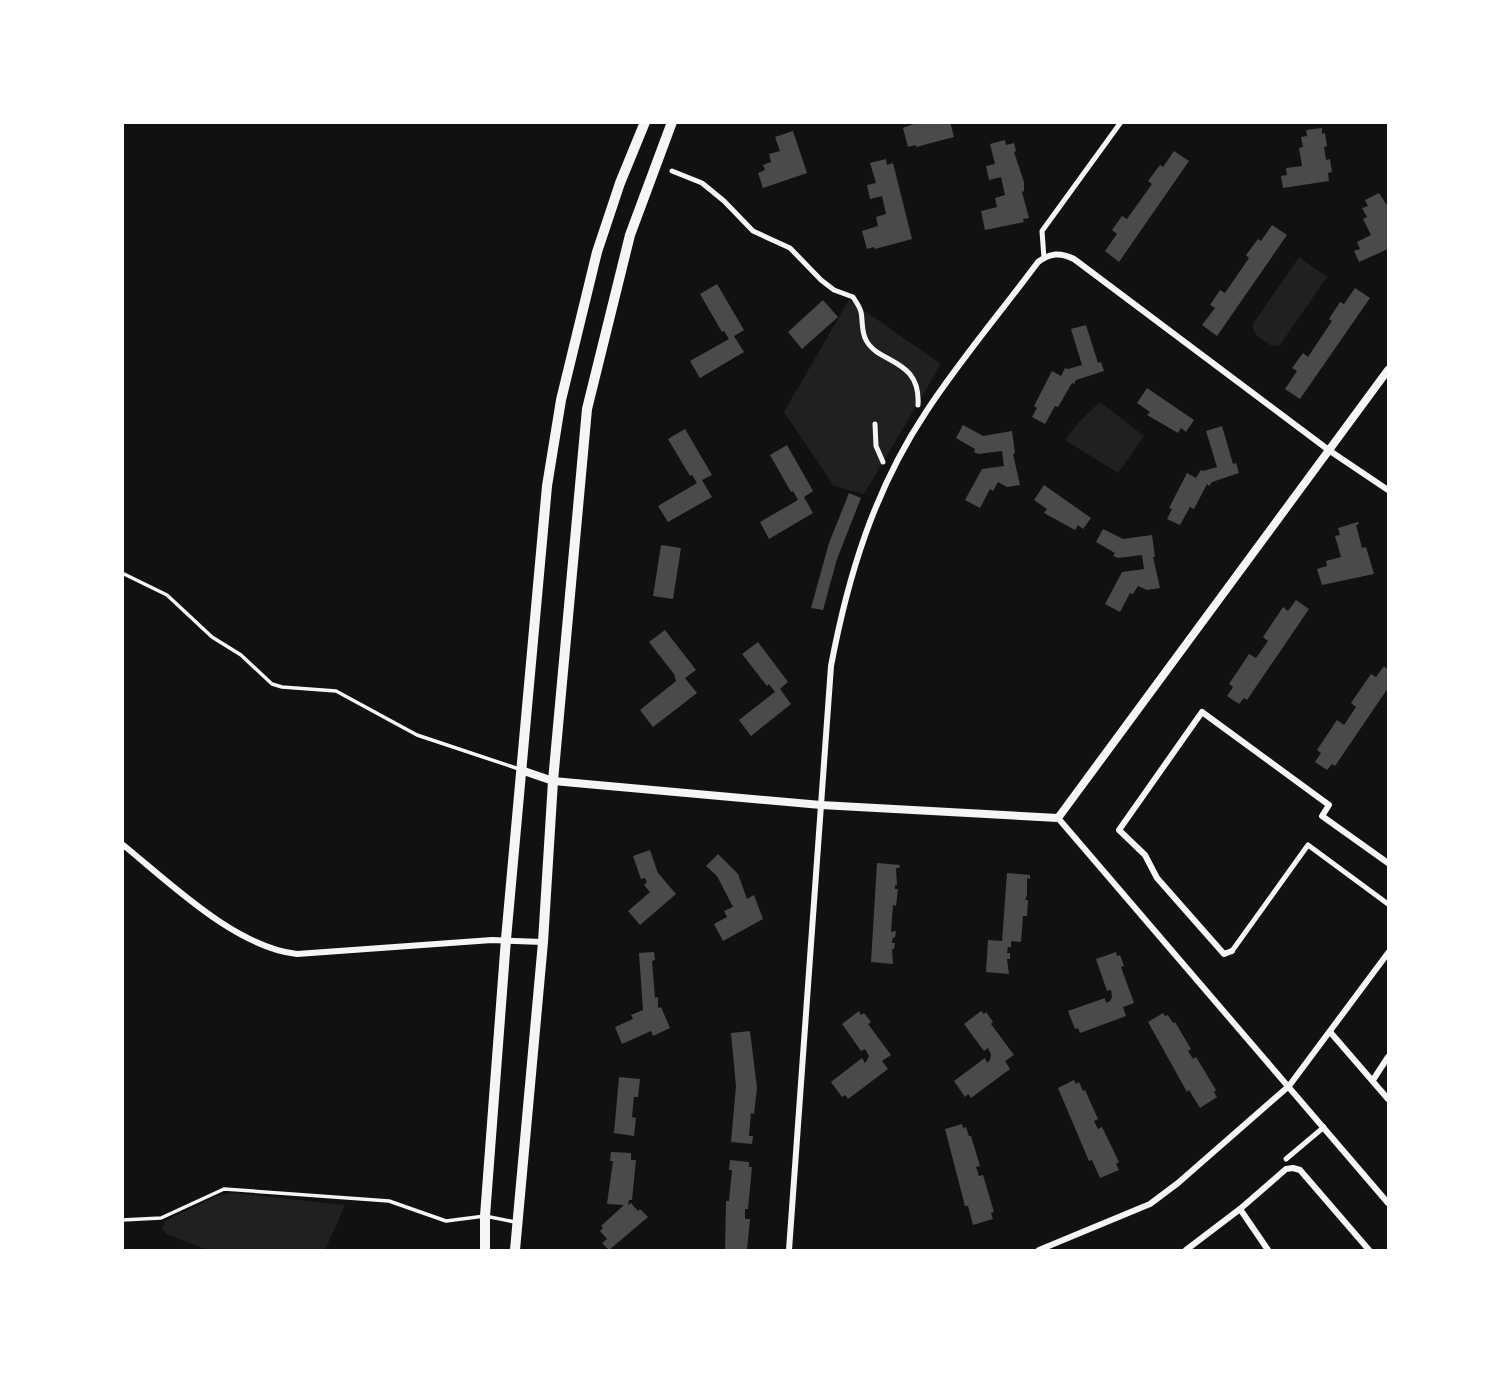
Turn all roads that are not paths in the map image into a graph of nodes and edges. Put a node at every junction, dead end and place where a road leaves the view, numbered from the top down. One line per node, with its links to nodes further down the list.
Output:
1 (645, 122): 13 (main road)
2 (671, 122): 14 (main road)
3 (1121, 122): 5 (street)
4 (672, 171): 7 (street)
5 (1044, 258): 9 (street); 15 (street)
6 (1388, 370): 9 (street)
7 (918, 405)
8 (875, 424): 10 (street)
9 (1330, 451): 11 (street); 16 (street)
10 (883, 462)
11 (1388, 490)
12 (122, 573): 13 (lane)
13 (521, 770): 14 (street); 20 (main road)
14 (553, 781): 15 (street); 21 (main road)
15 (821, 805): 16 (street); 38 (street)
16 (1058, 818): 27 (street)
17 (122, 845): 20 (street)
18 (1388, 863): 22 (street)
19 (1388, 904): 22 (street)
20 (506, 939): 21 (street); 33 (main road)
21 (543, 942): 35 (main road)
22 (1232, 951)
23 (1388, 953): 24 (street)
24 (1331, 1033): 26 (street); 27 (street)
25 (1388, 1057): 26 (street)
26 (1373, 1080): 28 (street)
27 (1289, 1086): 29 (street); 39 (street)
28 (1388, 1098)
29 (1324, 1127): 30 (street); 31 (street)
30 (1286, 1159)
31 (1388, 1203)
32 (1240, 1209): 40 (street); 41 (street); 42 (street)
33 (485, 1216): 34 (lane); 35 (lane); 36 (main road)
34 (122, 1220)
35 (517, 1223): 37 (main road)
36 (485, 1251)
37 (515, 1251)
38 (789, 1251)
39 (1039, 1251)
40 (1186, 1251)
41 (1268, 1251)
42 (1369, 1251)

